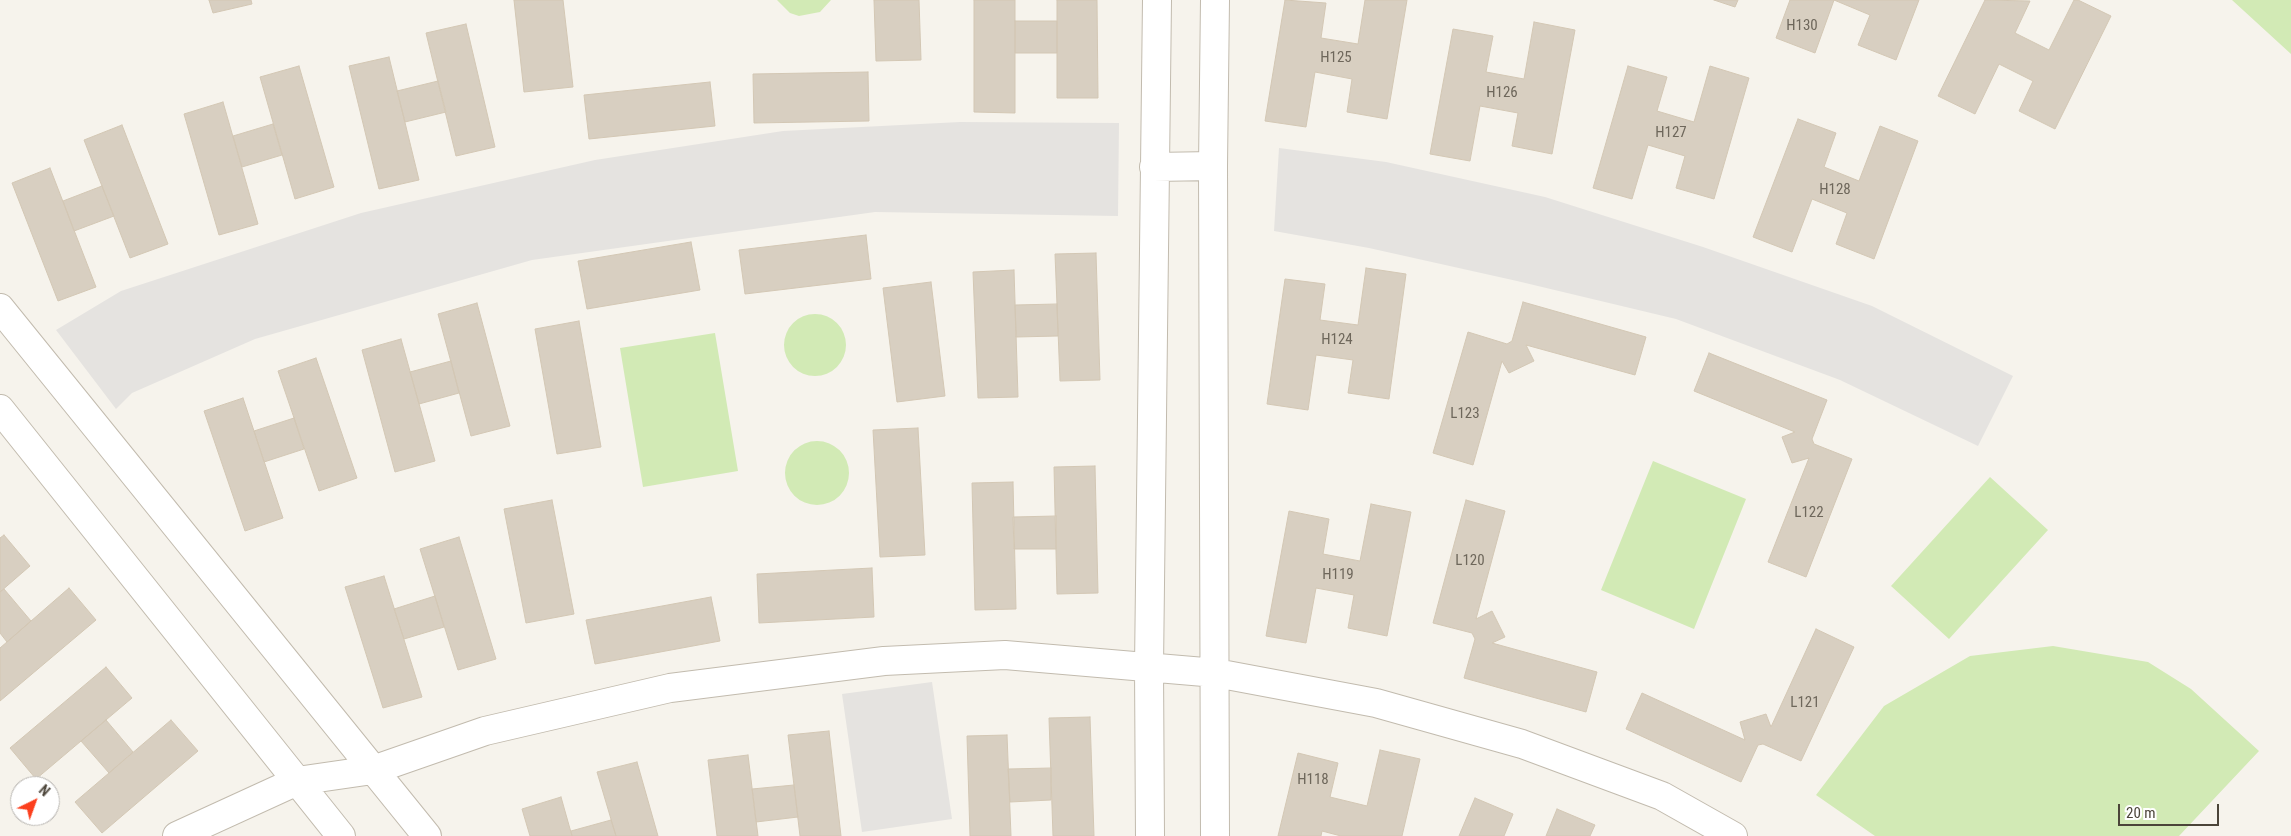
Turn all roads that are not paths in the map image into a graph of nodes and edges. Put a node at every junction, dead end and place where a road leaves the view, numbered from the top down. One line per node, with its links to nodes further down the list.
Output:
1 (1157, 0): 4 (street)
2 (1215, 0): 3 (street)
3 (1213, 166): 4 (street); 8 (street)
4 (1154, 167): 7 (street)
5 (0, 308): 9 (street)
6 (0, 409): 10 (street)
7 (1149, 667): 8 (street); 9 (street); 14 (street)
8 (1216, 673): 15 (street); 16 (street)
9 (373, 770): 10 (street); 13 (street)
10 (297, 780): 11 (street); 12 (street)
11 (178, 836)
12 (341, 836)
13 (427, 836)
14 (1150, 836)
15 (1215, 836)
16 (1733, 836)

